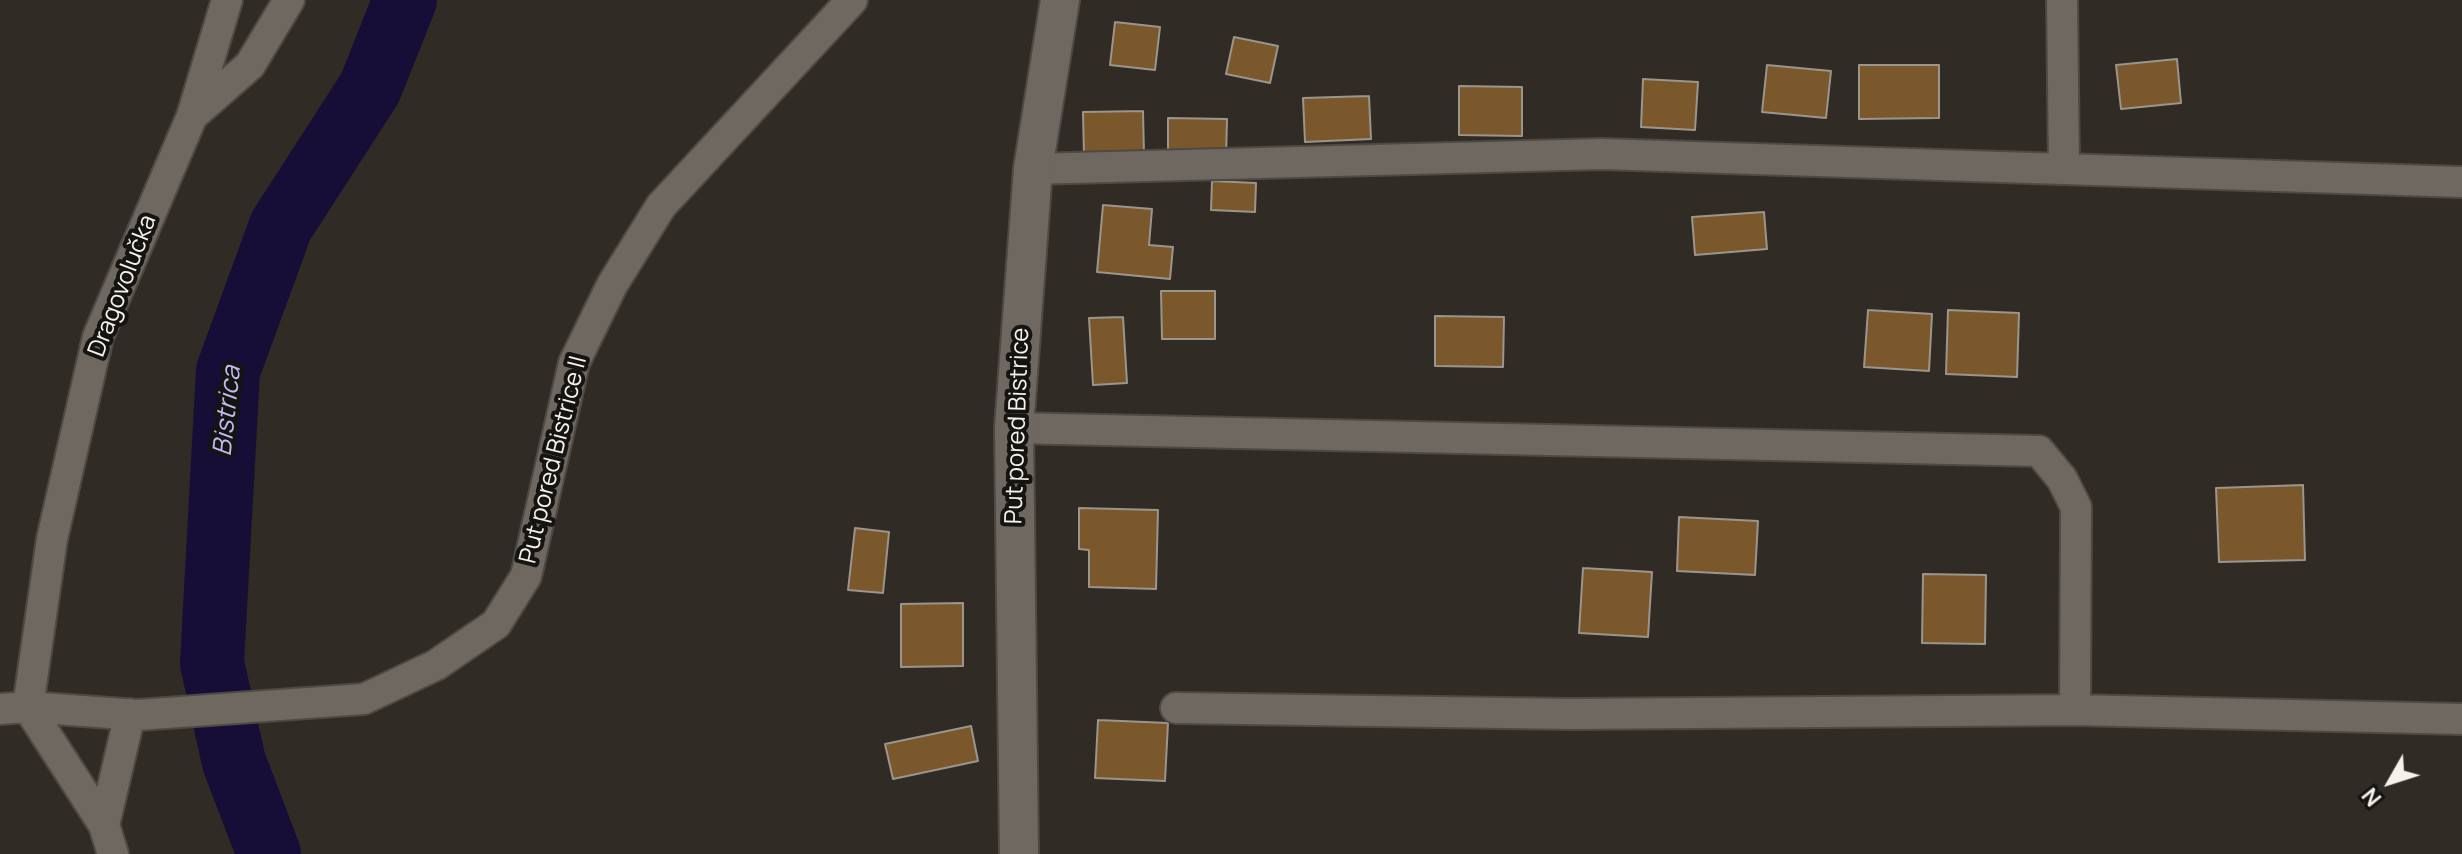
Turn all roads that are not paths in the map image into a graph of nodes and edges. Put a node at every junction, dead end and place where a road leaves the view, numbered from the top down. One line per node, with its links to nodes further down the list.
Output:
1 (227, 0): 6 (street)
2 (289, 0): 6 (street, Dragovolučka)
3 (852, 0): 14 (street, Put pored Bistrice II)
4 (1060, 0): 7 (street, Put pored Bistrice)
5 (2062, 0): 8 (street)
6 (192, 116): 11 (street, Dragovolučka)
7 (1033, 169): 8 (street); 10 (street, Put pored Bistrice)
8 (2064, 169): 9 (street)
9 (2462, 182)
10 (1014, 428): 13 (street); 18 (street, Put pored Bistrice)
11 (14, 708): 14 (street, Put pored Bistrice II); 16 (street)
12 (1176, 708): 13 (street)
13 (2075, 710): 15 (street)
14 (134, 715): 16 (street)
15 (2462, 719)
16 (104, 825): 17 (street)
17 (113, 854)
18 (1019, 854)

